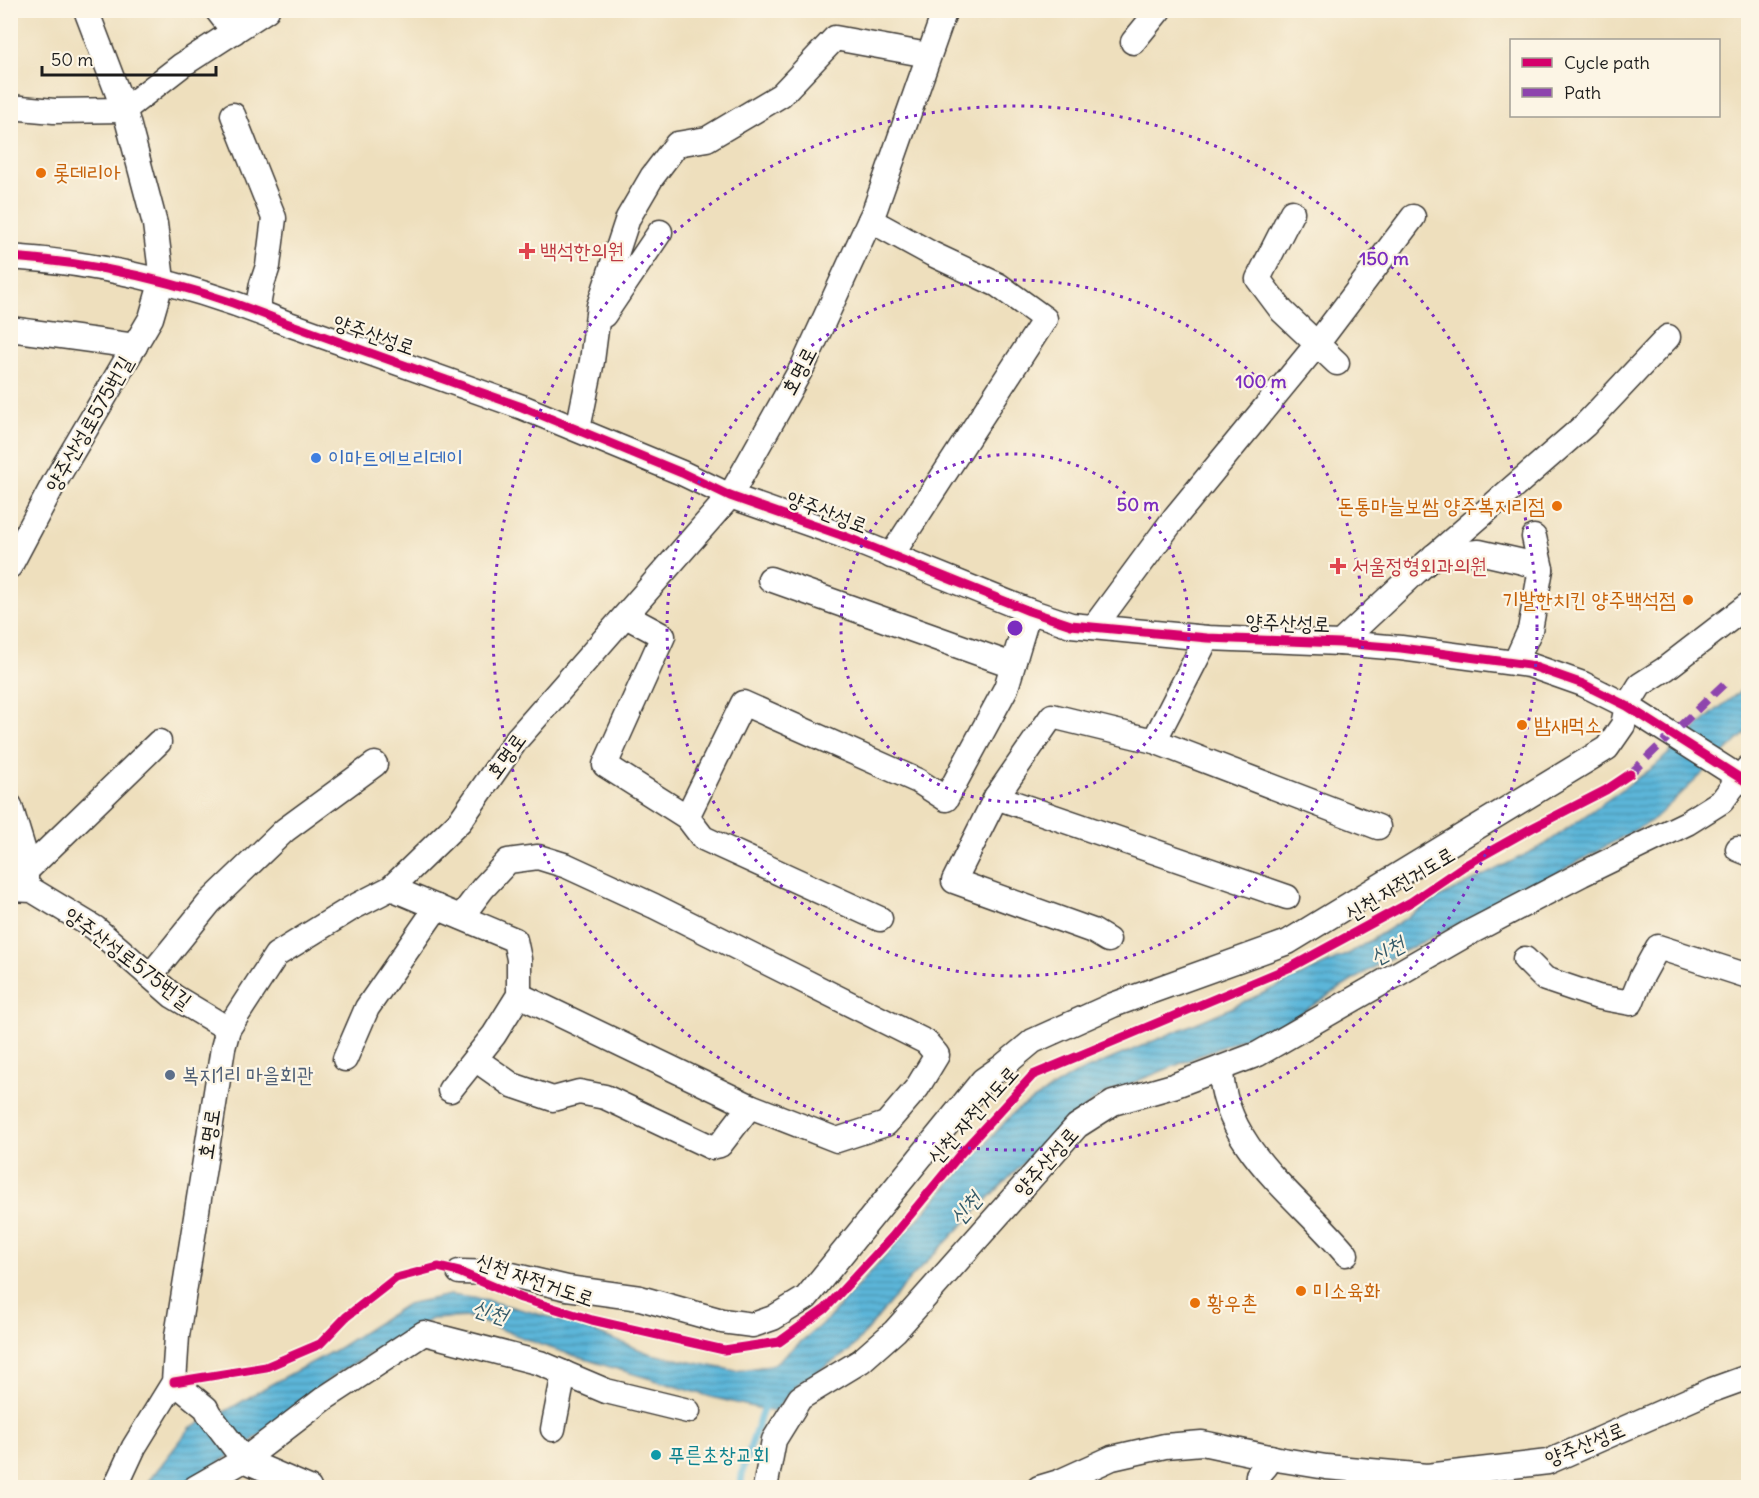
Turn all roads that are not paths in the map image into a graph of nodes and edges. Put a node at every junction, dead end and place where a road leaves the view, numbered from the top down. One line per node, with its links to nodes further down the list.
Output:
1 (86, 10): 10 (street)
2 (217, 10): 6 (street)
3 (267, 10): 6 (street)
4 (945, 10): 8 (street, 호명로)
5 (1159, 10): 7 (street)
6 (234, 32): 10 (street)
7 (1133, 42)
8 (928, 55): 14 (street, 호명로); 19 (street)
9 (10, 107): 10 (street)
10 (124, 110): 17 (street)
11 (233, 115): 18 (street)
12 (1292, 212): 22 (street)
13 (1413, 217): 22 (street)
14 (870, 220): 26 (street, 호명로); 28 (street)
15 (660, 232): 19 (street)
16 (10, 257): 17 (street, 양주산성로)
17 (162, 280): 18 (street, 양주산성로); 23 (street, 양주산성로575번길)
18 (257, 311): 25 (street, 양주산성로)
19 (596, 327): 25 (street)
20 (10, 329): 23 (street)
21 (1668, 338): 29 (street, 양주산성로)
22 (1317, 344): 24 (street); 36 (street)
23 (135, 346): 30 (street, 양주산성로575번길)
24 (1337, 363)
25 (578, 429): 26 (street, 양주산성로)
26 (730, 496): 28 (street, 양주산성로); 35 (street, 호명로)
27 (1533, 537): 31 (street)
28 (891, 556): 34 (street, 양주산성로)
29 (1434, 556): 31 (street); 38 (street, 양주산성로)
30 (10, 566)
31 (1541, 569): 39 (street)
32 (770, 579): 40 (street)
33 (1749, 605): 41 (street)
34 (1029, 611): 36 (street, 양주산성로); 40 (street)
35 (626, 616): 48 (street); 51 (street, 호명로)
36 (1094, 627): 37 (street, 양주산성로)
37 (1207, 638): 38 (street, 양주산성로); 42 (street)
38 (1340, 643): 39 (street, 양주산성로)
39 (1515, 663): 41 (street, 양주산성로)
40 (1012, 664): 48 (street)
41 (1636, 712): 45 (street, 양주산성로); 68 (street)
42 (1154, 741): 46 (street); 49 (street)
43 (159, 742): 50 (street)
44 (375, 764): 58 (street)
45 (1741, 774): 64 (street, 양주산성로)
46 (996, 797): 52 (street); 56 (street)
47 (10, 806): 50 (street)
48 (687, 817): 55 (street)
49 (1378, 827)
50 (21, 883): 58 (street, 양주산성로575번길)
51 (391, 888): 53 (street); 61 (street, 호명로)
52 (1287, 897)
53 (438, 907): 54 (street); 62 (street)
54 (461, 917): 60 (street); 66 (street)
55 (880, 919)
56 (1108, 939)
57 (1525, 959): 59 (street)
58 (150, 976): 61 (street, 양주산성로575번길)
59 (1749, 976)
60 (519, 995): 63 (street); 66 (street)
61 (228, 1029): 71 (street, 호명로)
62 (345, 1059)
63 (475, 1059): 65 (street); 66 (street)
64 (1221, 1068): 67 (street); 79 (street, 양주산성로)
65 (450, 1090)
66 (750, 1106)
67 (1346, 1254)
68 (459, 1272)
69 (564, 1373): 72 (street); 73 (street); 75 (street)
70 (1749, 1377): 74 (street, 양주산성로)
71 (174, 1382): 75 (street); 76 (street, 호명로)
72 (688, 1412)
73 (553, 1429)
74 (1271, 1457): 80 (street, 양주산성로); 81 (street)
75 (243, 1458): 77 (street); 78 (street)
76 (115, 1488)
77 (195, 1488)
78 (309, 1488)
79 (765, 1488)
80 (1039, 1488)
81 (1257, 1488)

